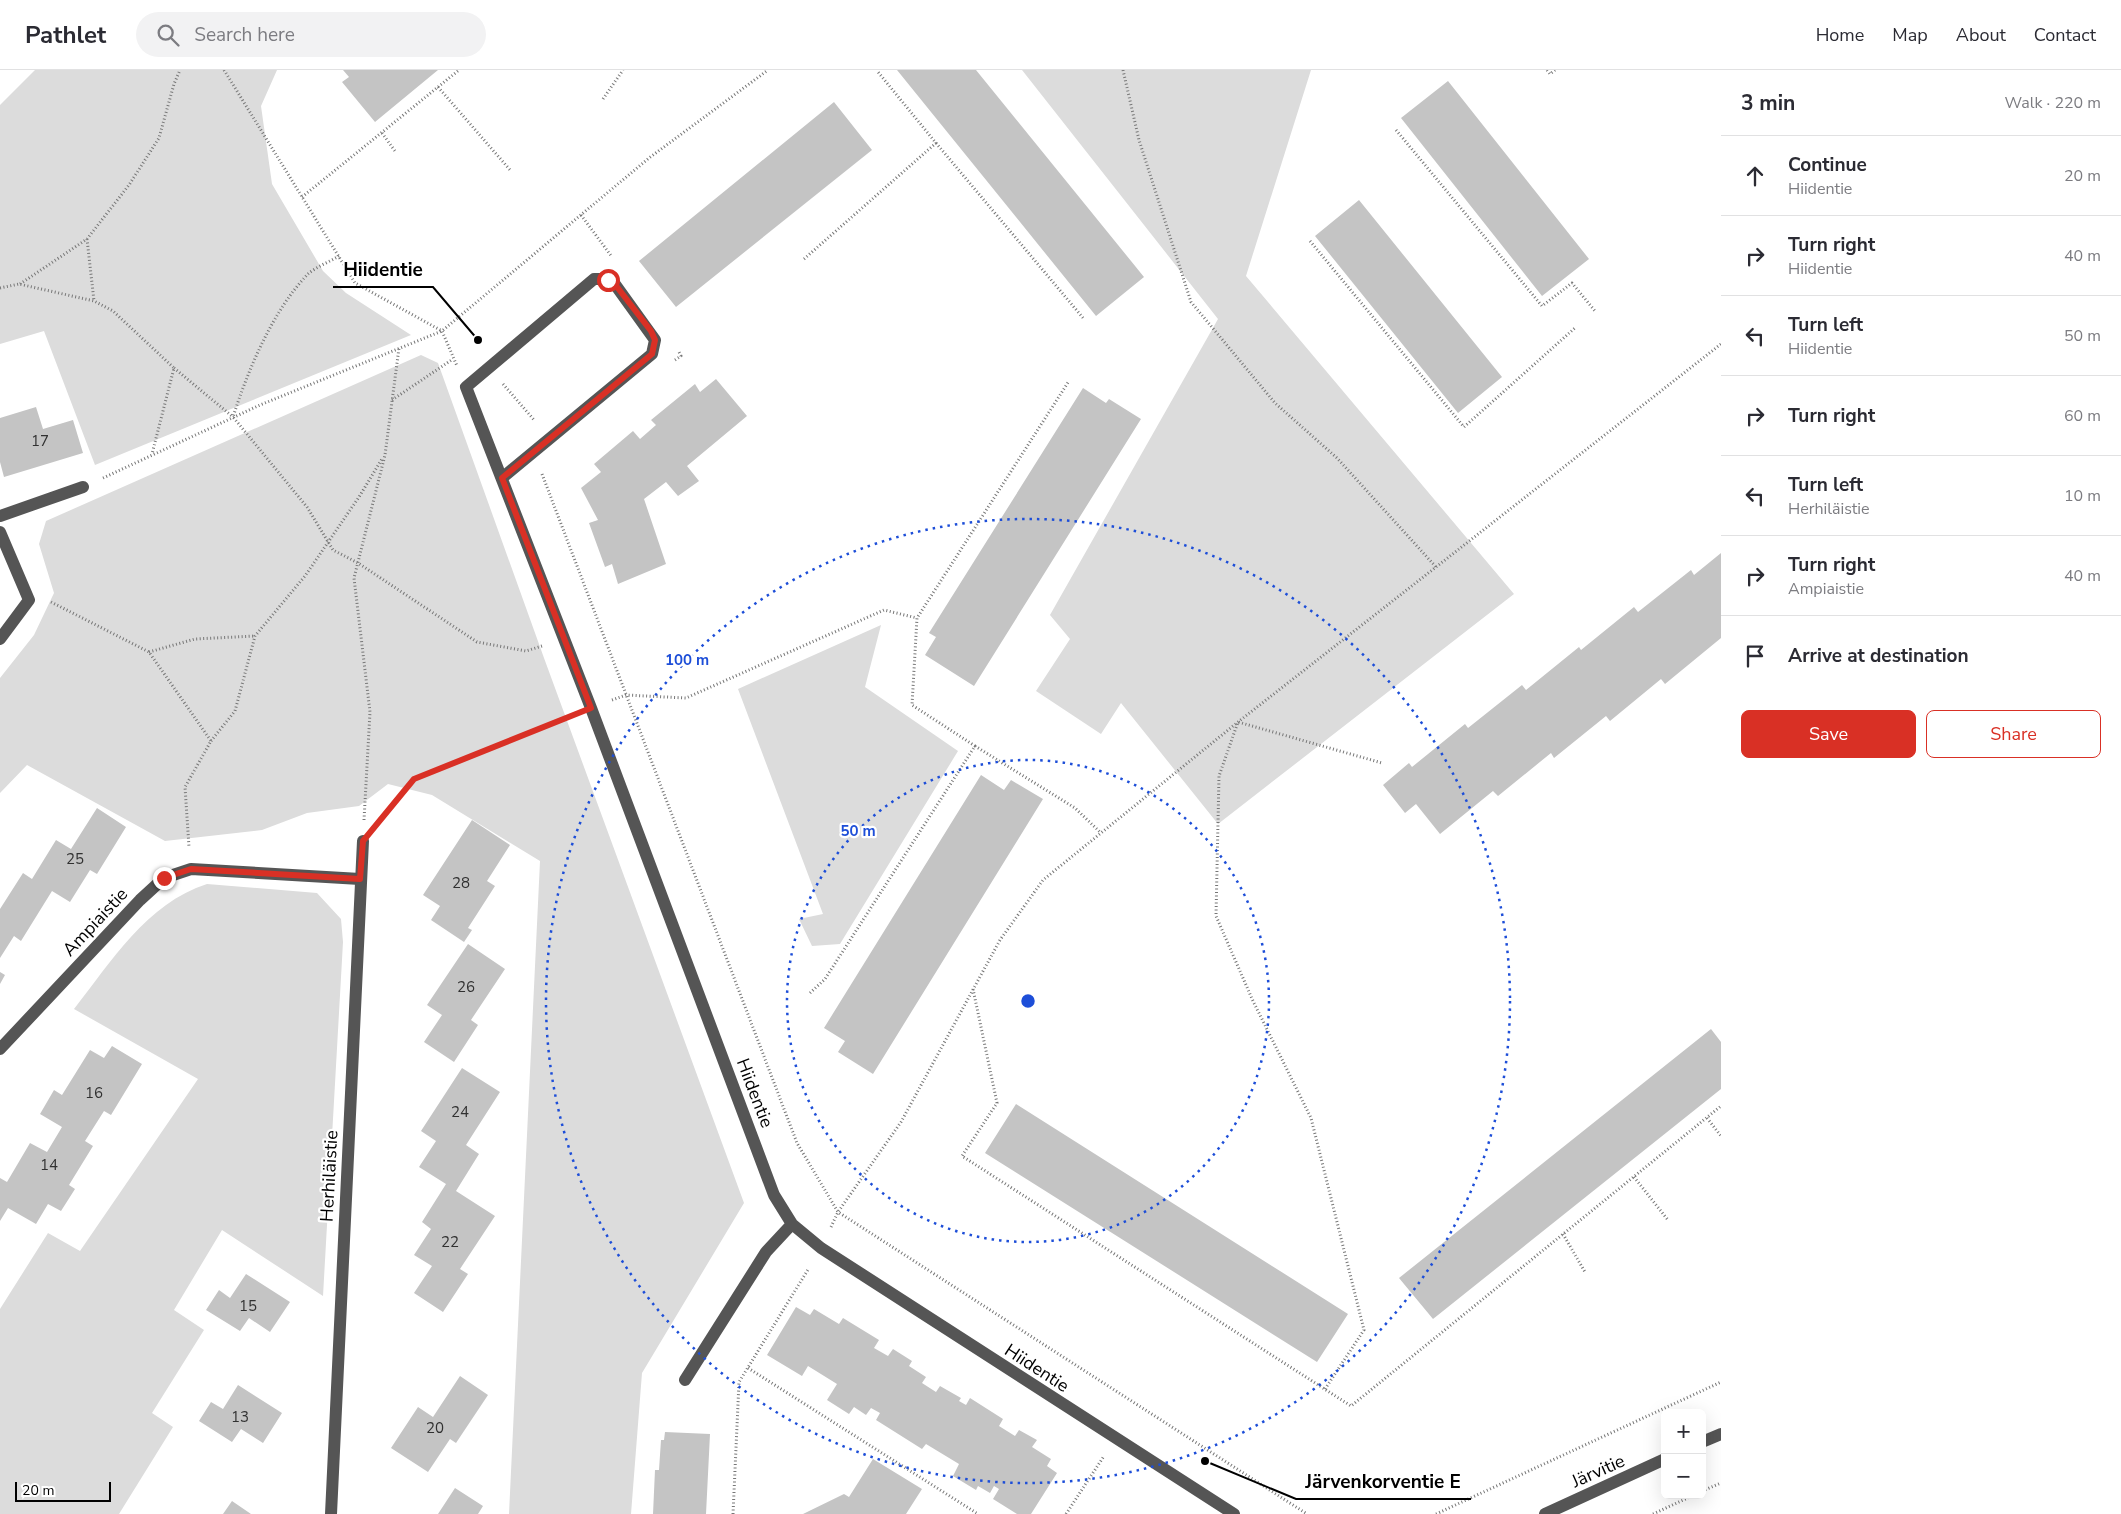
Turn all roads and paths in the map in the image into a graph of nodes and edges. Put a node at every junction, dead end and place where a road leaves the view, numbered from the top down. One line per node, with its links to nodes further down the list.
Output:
1 (180, 70): 18 (path)
2 (224, 70): 17 (path)
3 (459, 70): 10 (path)
4 (623, 70): 11 (path)
5 (768, 70): 28 (path)
6 (1123, 70): 48 (path)
7 (1547, 70): 8 (path)
8 (1555, 70)
9 (878, 72): 14 (path)
10 (438, 87): 13 (path); 16 (path)
11 (603, 99)
12 (1396, 130): 25 (path)
13 (382, 133): 15 (path); 17 (path)
14 (936, 143): 21 (path); 26 (path)
15 (395, 151)
16 (511, 171)
17 (302, 197): 20 (path)
18 (86, 239): 22 (path); 24 (path)
19 (1310, 241): 27 (path)
20 (339, 256): 28 (path); 37 (path)
21 (804, 259)
22 (19, 284): 23 (path); 24 (path)
23 (0, 288)
24 (94, 301): 33 (path)
25 (1595, 311)
26 (1084, 319)
27 (1576, 327)
28 (442, 331): 30 (path); 31 (path)
29 (1721, 344): 48 (path)
30 (399, 348): 36 (path); 37 (path)
31 (453, 358): 35 (path); 36 (path)
32 (490, 367): 35 (street); 38 (path); 38 (street)
33 (174, 368): 37 (path); 39 (path)
34 (1069, 381): 50 (path)
35 (466, 387): 42 (street, Hiidentie)
36 (392, 400): 40 (path)
37 (233, 417): 39 (path); 46 (path)
38 (550, 439): 41 (street)
39 (152, 455): 43 (path)
40 (385, 455): 46 (path); 47 (path)
41 (530, 456): 42 (street); 55 (path)
42 (502, 478): 53 (street, Hiidentie)
43 (83, 487): 44 (street)
44 (0, 516)
45 (0, 532): 49 (street)
46 (329, 542): 47 (path); 51 (path)
47 (358, 563): 53 (path); 62 (path)
48 (1436, 567): 57 (path)
49 (29, 600): 52 (street); 54 (path)
50 (917, 618): 55 (path); 59 (path)
51 (256, 636): 54 (path); 58 (path)
52 (0, 639)
53 (565, 639): 56 (street, Hiidentie)
54 (149, 652): 58 (path)
55 (626, 694): 56 (path); 72 (path)
56 (591, 708): 62 (path); 74 (street, Hiidentie)
57 (1238, 722): 60 (path); 61 (path); 81 (path)
58 (211, 741): 63 (path)
59 (975, 746): 61 (path); 66 (path)
60 (1382, 763)
61 (1101, 833): 65 (path)
62 (363, 841): 64 (street, Herhiläistie)
63 (191, 869): 64 (street, Ampiaistie); 67 (street, Ampiaistie)
64 (360, 879): 89 (street, Herhiläistie)
65 (973, 989): 72 (path); 81 (path)
66 (810, 993)
67 (0, 1049)
68 (1721, 1106): 69 (path)
69 (1707, 1118): 70 (path); 71 (path)
70 (1721, 1136)
71 (1634, 1177): 73 (path); 75 (path)
72 (838, 1212): 76 (path); 94 (path)
73 (1668, 1220)
74 (792, 1224): 76 (street, Hiidentie); 79 (street)
75 (1563, 1234): 77 (path); 81 (path)
76 (821, 1248): 78 (path); 83 (street, Hiidentie)
77 (1585, 1272)
78 (748, 1368): 90 (path); 91 (path)
79 (685, 1380)
80 (1721, 1382): 95 (path)
81 (1325, 1389)
82 (1721, 1434): 84 (street)
83 (1116, 1439): 92 (path); 93 (street, Hiidentie)
84 (1706, 1440)
85 (1661, 1462): 96 (street, Järvitie)
86 (1721, 1483): 87 (path)
87 (1706, 1490)
88 (1685, 1499): 97 (path)
89 (331, 1514)
90 (733, 1514)
91 (978, 1514)
92 (1066, 1514)
93 (1234, 1514)
94 (1307, 1514)
95 (1436, 1514)
96 (1545, 1514)
97 (1652, 1514)

